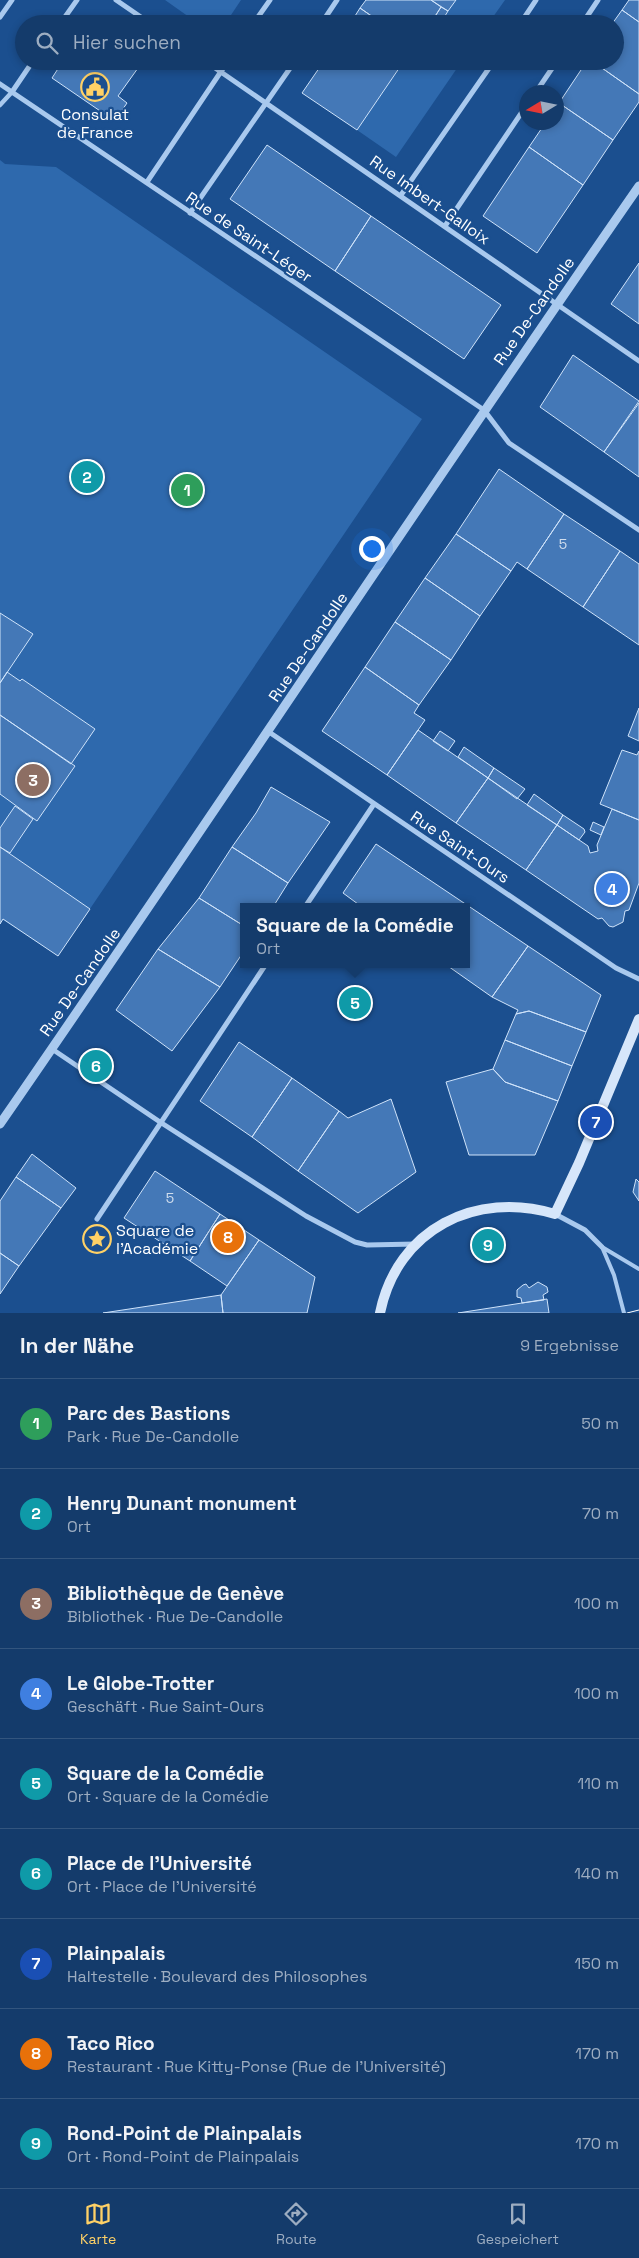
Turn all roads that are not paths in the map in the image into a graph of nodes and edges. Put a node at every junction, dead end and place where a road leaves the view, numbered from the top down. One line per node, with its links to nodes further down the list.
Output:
1 (12, 0): 14 (street)
2 (78, 0): 8 (street)
3 (116, 0): 9 (street)
4 (270, 0): 10 (street)
5 (337, 0): 11 (street)
6 (536, 0): 12 (street)
7 (598, 0): 13 (street)
8 (67, 15)
9 (138, 15)
10 (259, 15)
11 (327, 15)
12 (526, 15)
13 (588, 15)
14 (0, 17)
15 (27, 70): 23 (street)
16 (217, 70): 20 (street, Rue Imbert-Galloix)
17 (289, 70): 24 (street)
18 (488, 70): 29 (street)
19 (551, 70): 22 (street)
20 (220, 72): 24 (street, Rue Imbert-Galloix); 27 (street)
21 (0, 84): 23 (street, Rue de Saint-Léger)
22 (541, 85)
23 (12, 92): 25 (street); 27 (street, Rue de Saint-Léger)
24 (266, 104): 29 (street, Rue Imbert-Galloix); 30 (street)
25 (0, 105)
26 (519, 116): 31 (street)
27 (147, 182): 30 (street, Rue de Saint-Léger)
28 (639, 186): 32 (street, Rue De-Candolle)
29 (401, 195): 31 (street, Rue Imbert-Galloix)
30 (190, 213): 34 (street, Rue de Saint-Léger)
31 (446, 226): 32 (street, Rue Imbert-Galloix)
32 (557, 304): 33 (street, Rue Imbert-Galloix); 34 (street, Rue De-Candolle)
33 (639, 360)
34 (484, 410): 35 (street, Rue de Saint-Léger); 36 (street, Rue De-Candolle)
35 (639, 530)
36 (269, 732): 37 (street, Rue Saint-Ours); 42 (street, Rue De-Candolle)
37 (374, 804): 38 (street); 40 (street, Rue Saint-Ours)
38 (308, 903)
39 (263, 968): 43 (street)
40 (639, 978)
41 (639, 1019): 45 (main road)
42 (52, 1049): 43 (street); 44 (street, Rue De-Candolle)
43 (160, 1122): 46 (street); 47 (street)
44 (0, 1124)
45 (555, 1214): 47 (main road); 48 (street)
46 (97, 1219)
47 (416, 1244): 50 (main road)
48 (602, 1247): 49 (lane); 51 (lane)
49 (639, 1269)
50 (380, 1313)
51 (624, 1313)

